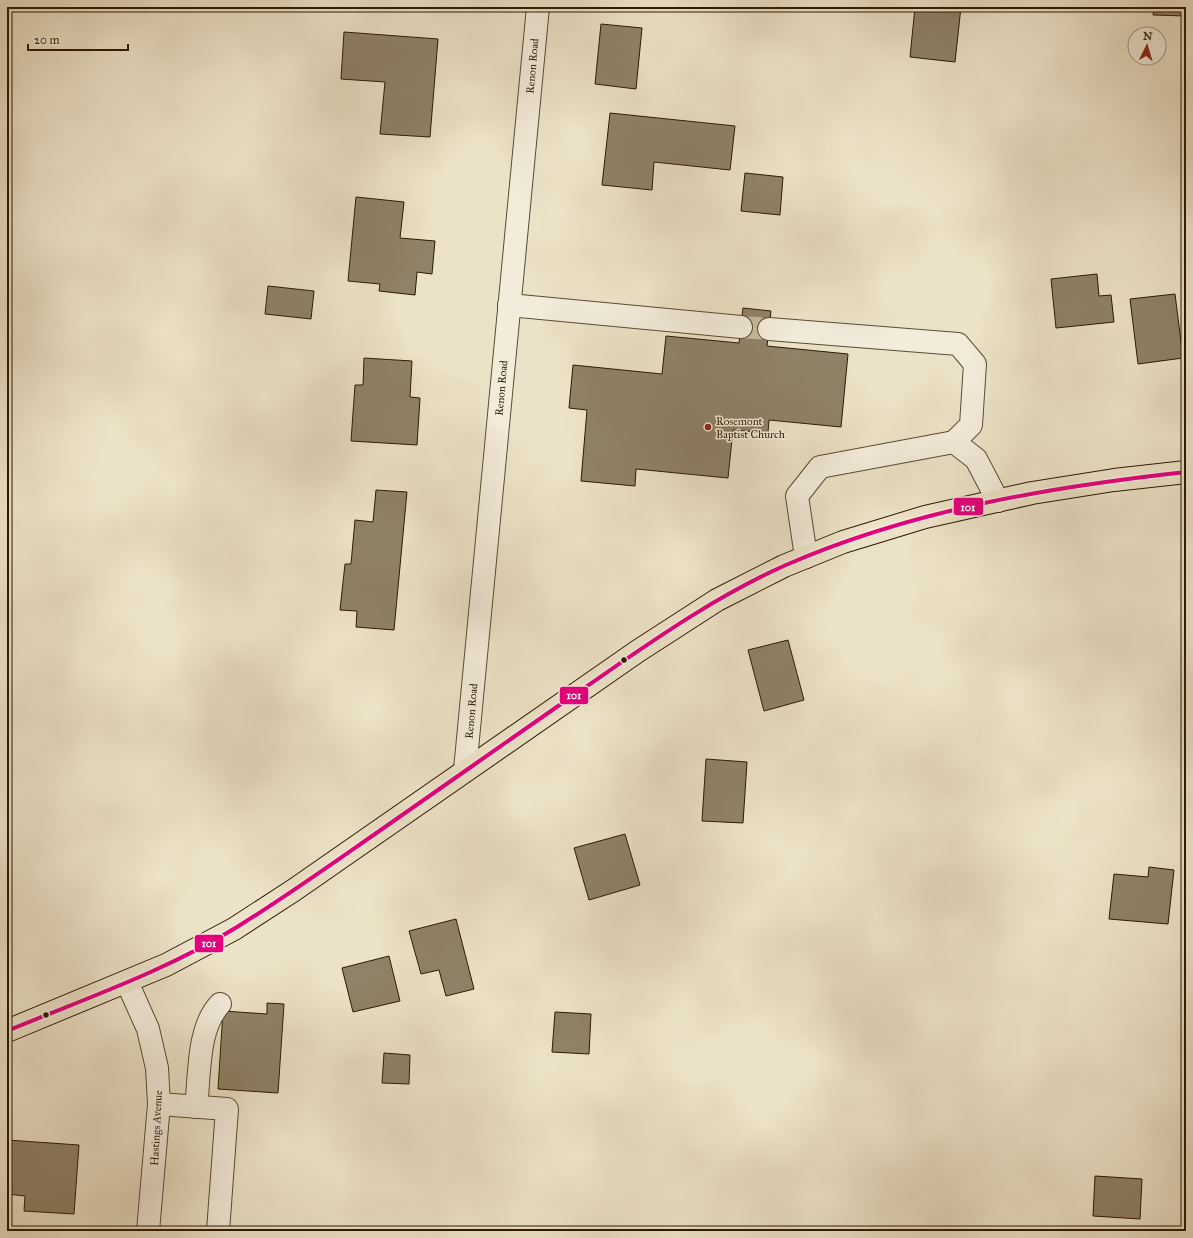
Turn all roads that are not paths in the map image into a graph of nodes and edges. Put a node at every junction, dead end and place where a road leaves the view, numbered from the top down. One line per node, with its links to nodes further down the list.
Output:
1 (538, 7): 2 (street, Renon Road)
2 (509, 305): 3 (street); 9 (street, Renon Road)
3 (741, 327)
4 (769, 329): 5 (street)
5 (954, 442): 7 (street); 8 (street)
6 (1186, 472): 7 (main road)
7 (998, 501): 8 (main road)
8 (806, 557): 9 (main road)
9 (465, 770): 10 (main road)
10 (127, 982): 12 (main road); 13 (street, Hastings Avenue)
11 (220, 1004): 14 (street)
12 (7, 1032)
13 (159, 1104): 14 (street); 15 (street, Hastings Avenue)
14 (196, 1106): 16 (street)
15 (154, 1231)
16 (218, 1231)

